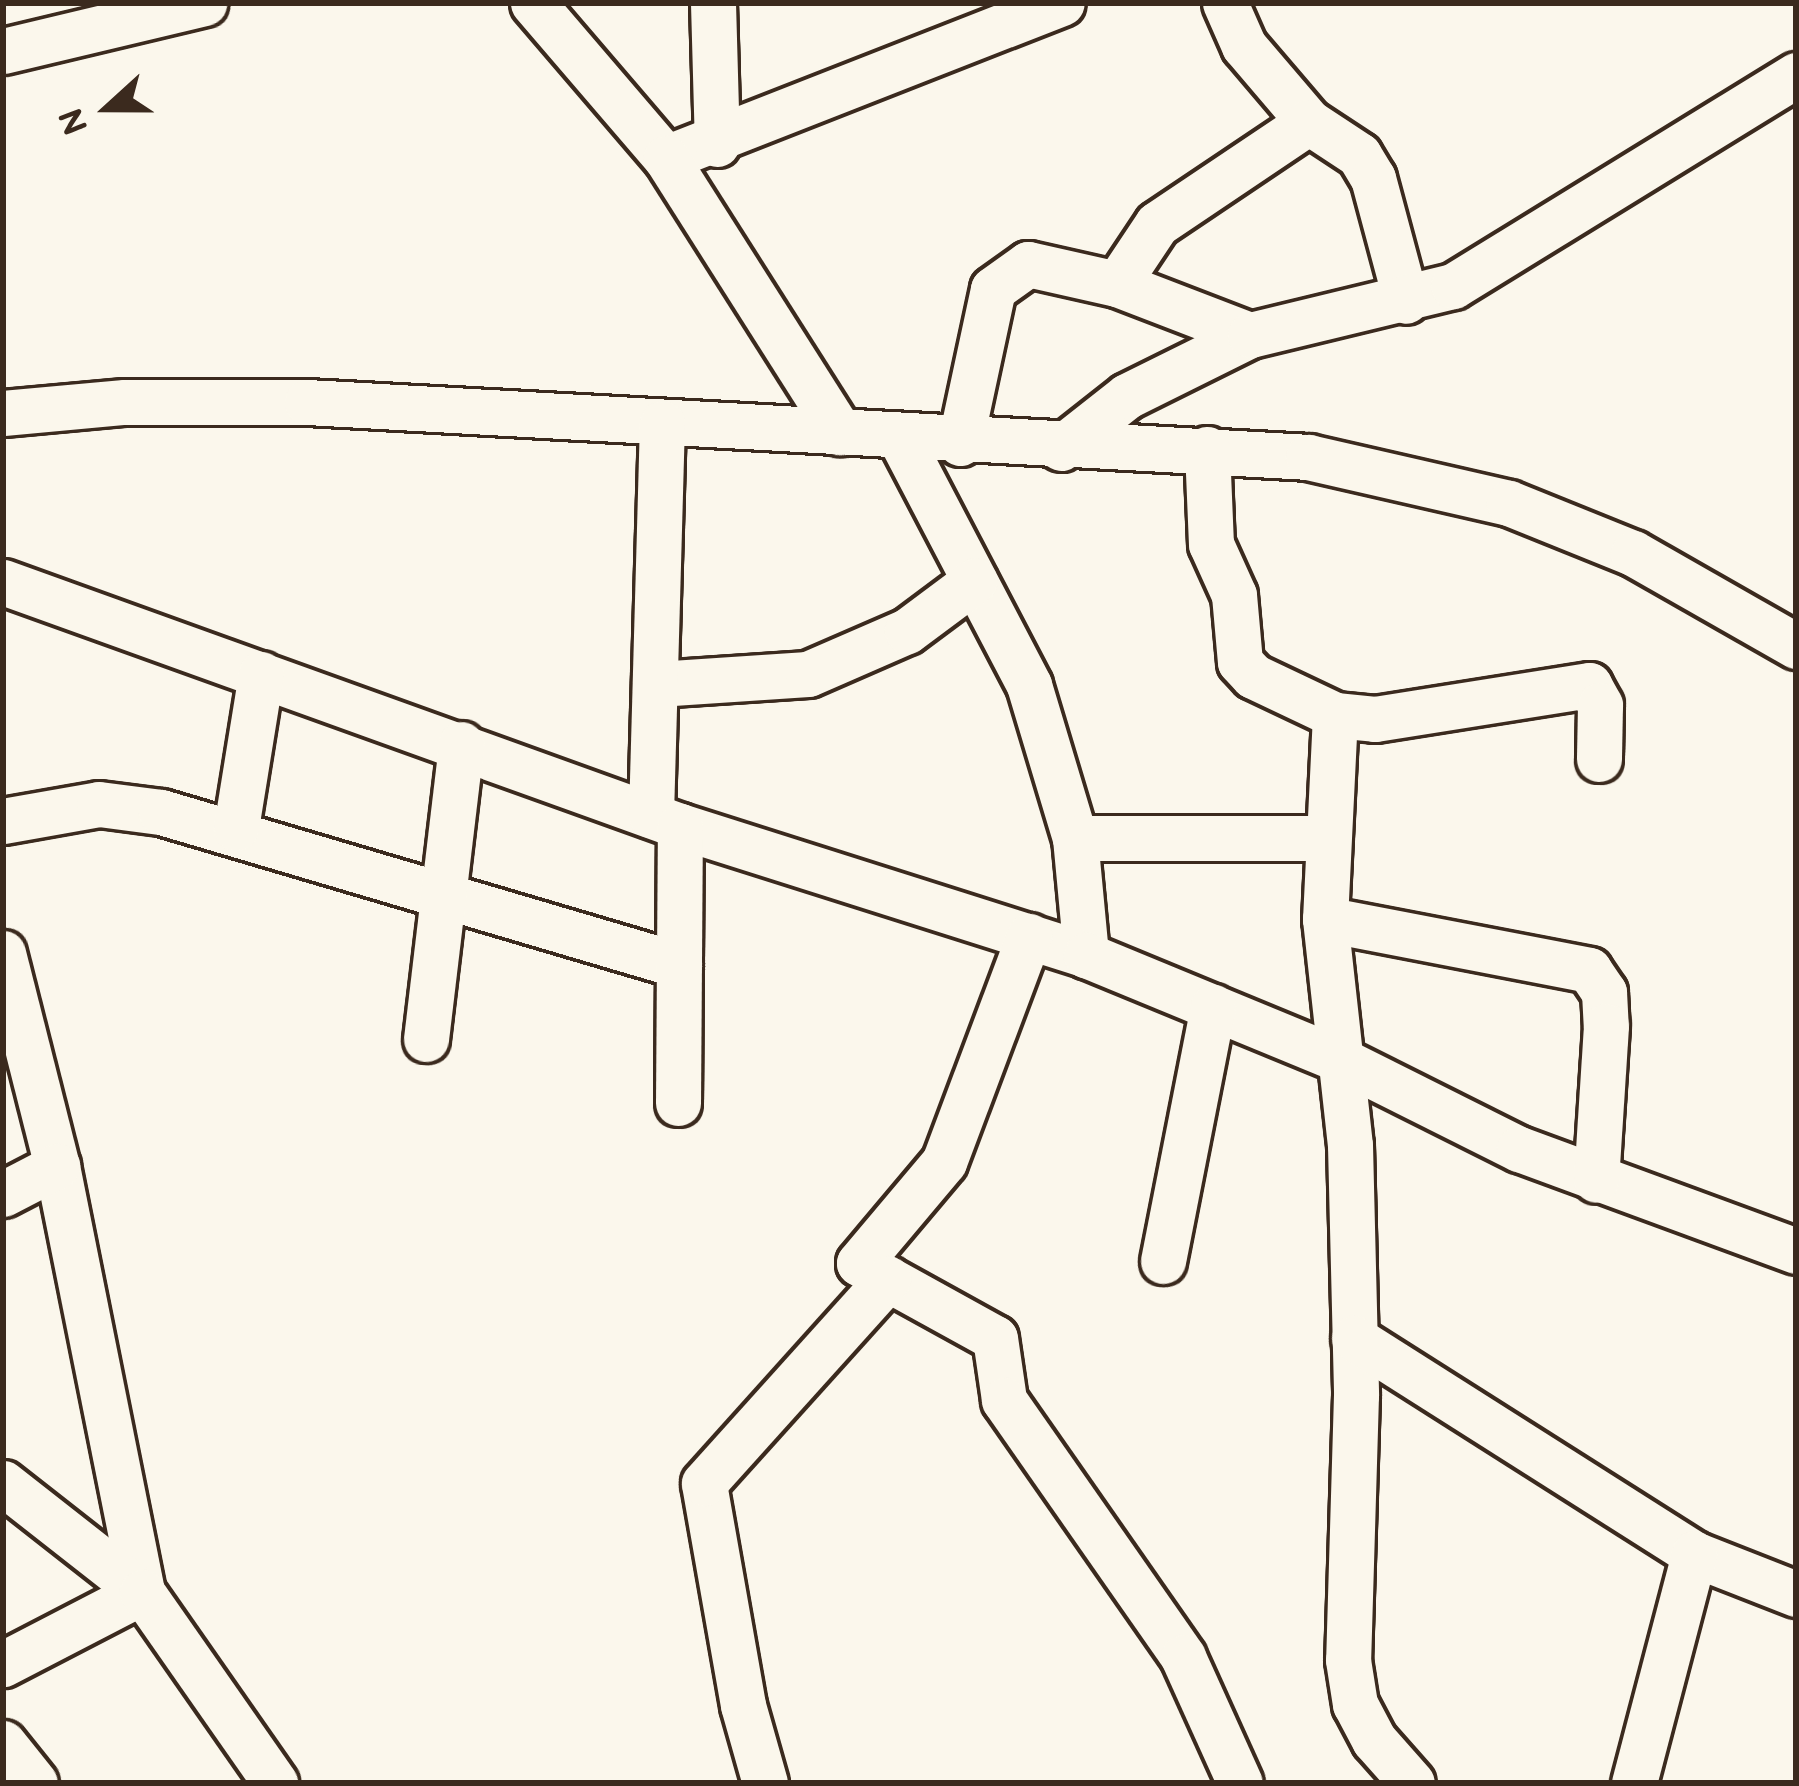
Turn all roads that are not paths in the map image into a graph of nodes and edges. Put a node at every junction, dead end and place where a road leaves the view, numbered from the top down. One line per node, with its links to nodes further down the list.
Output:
1 (204, 3): 6 (street)
2 (533, 3): 10 (street)
3 (713, 3): 9 (street)
4 (1062, 3): 9 (street)
5 (1225, 3): 8 (street)
6 (3, 51)
7 (1796, 75): 12 (street)
8 (1309, 122): 11 (street); 12 (street)
9 (718, 144): 10 (street)
10 (666, 158): 16 (street)
11 (1117, 284): 13 (street); 18 (street)
12 (1406, 301): 13 (street)
13 (1250, 335): 19 (street)
14 (3, 413): 15 (street)
15 (662, 423): 16 (street); 25 (street)
16 (840, 432): 17 (street)
17 (900, 437): 18 (street); 21 (street)
18 (960, 443): 19 (street)
19 (1061, 448): 20 (street)
20 (1207, 449): 23 (street); 26 (street)
21 (974, 581): 25 (street); 32 (street)
22 (3, 582): 24 (street)
23 (1796, 646)
24 (261, 674): 27 (street); 31 (street)
25 (657, 684): 30 (street)
26 (1335, 715): 28 (street); 33 (street)
27 (461, 744): 30 (street); 34 (street)
28 (1599, 759)
29 (3, 821): 31 (street)
30 (665, 821): 36 (street); 39 (street)
31 (236, 827): 34 (street)
32 (1075, 838): 33 (street); 37 (street)
33 (1326, 838): 35 (street)
34 (440, 891): 39 (street); 41 (street)
35 (1325, 919): 42 (street); 45 (street)
36 (1029, 937): 37 (street); 49 (street)
37 (1086, 955): 40 (street)
38 (4, 958): 44 (street)
39 (679, 965): 43 (street)
40 (1213, 1007): 42 (street); 48 (street)
41 (425, 1039)
42 (1345, 1062): 45 (street); 50 (street)
43 (678, 1103)
44 (57, 1166): 46 (street); 53 (street)
45 (1596, 1180): 47 (street)
46 (3, 1194)
47 (1796, 1251)
48 (1163, 1261)
49 (888, 1279): 59 (street); 60 (street)
50 (1354, 1338): 52 (street); 61 (street)
51 (3, 1483): 53 (street)
52 (1694, 1554): 54 (street); 62 (street)
53 (142, 1592): 55 (street); 58 (street)
54 (1796, 1594)
55 (3, 1664)
56 (3, 1743): 57 (street)
57 (35, 1783)
58 (275, 1783)
59 (766, 1783)
60 (1240, 1783)
61 (1412, 1783)
62 (1634, 1783)

